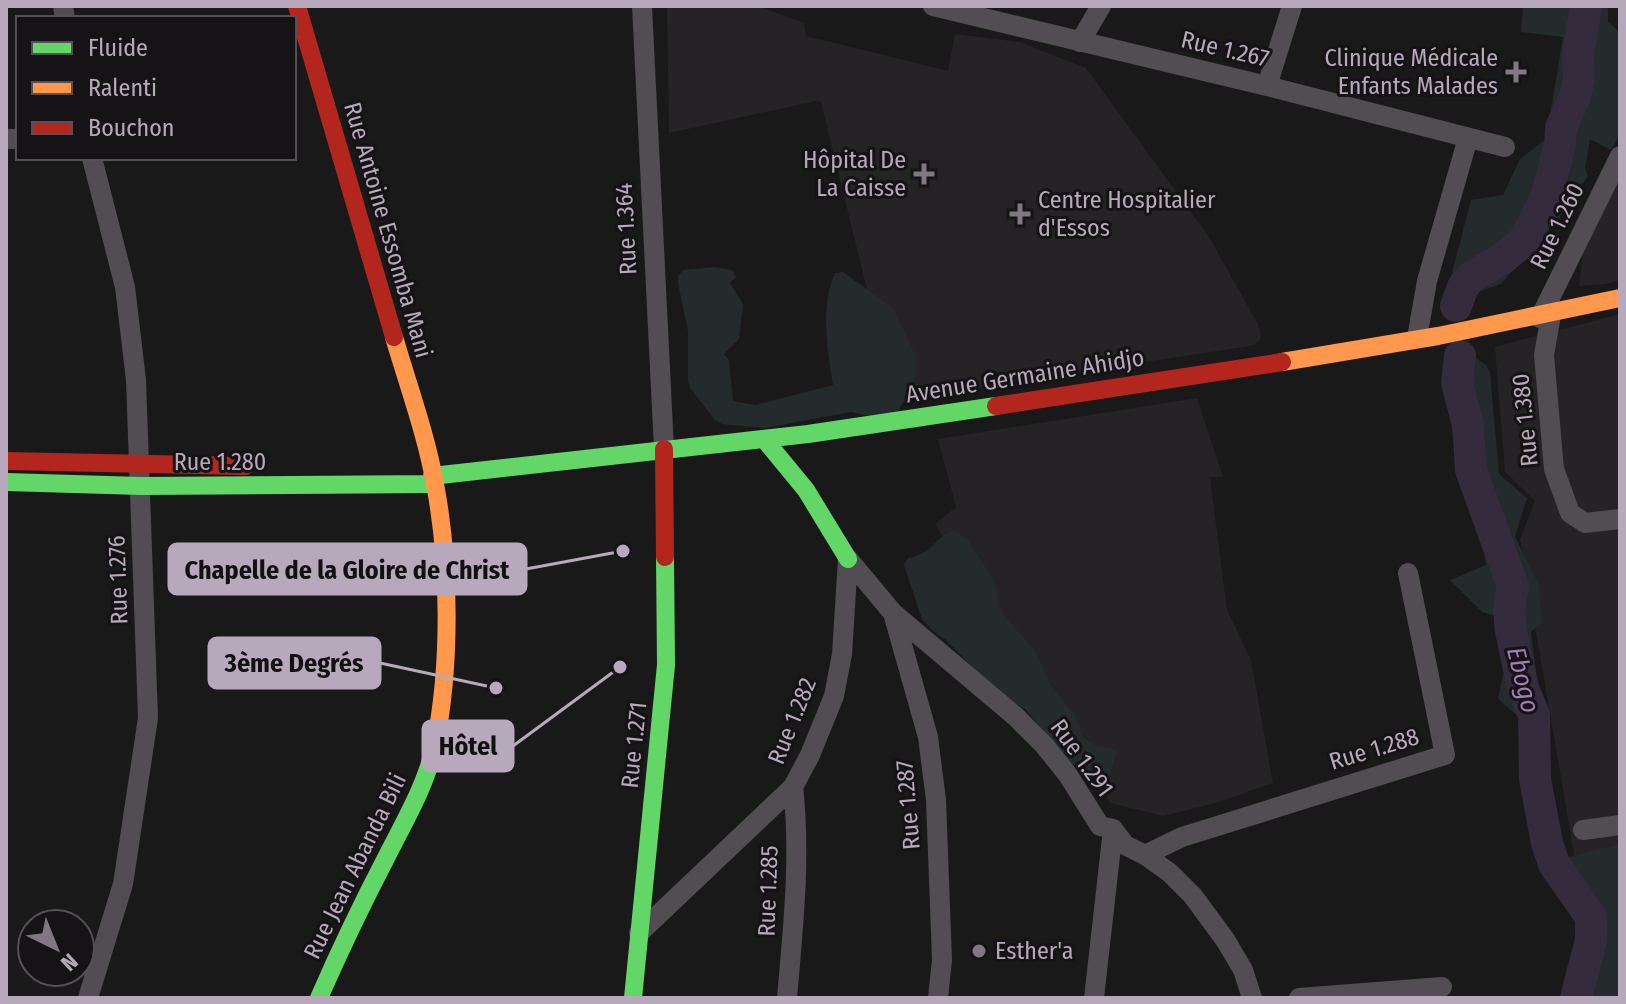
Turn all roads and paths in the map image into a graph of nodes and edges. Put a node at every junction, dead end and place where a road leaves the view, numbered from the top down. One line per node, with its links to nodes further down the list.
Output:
1 (297, 6): 19 (main road, Rue Antoine Essomba Mani)
2 (642, 6): 16 (street, Rue 1.364)
3 (933, 6): 6 (street, Rue 1.267)
4 (1101, 6): 6 (street)
5 (1292, 6): 7 (street)
6 (1080, 42): 7 (street, Rue 1.267)
7 (1267, 86): 8 (street, Rue 1.267)
8 (1468, 138): 9 (street, Rue 1.267); 14 (street)
9 (1505, 147)
10 (1620, 156): 13 (street, Rue 1.260)
11 (93, 160): 18 (street, Rue 1.276)
12 (1620, 298): 13 (main road, Avenue Germaine Ahidjo)
13 (1546, 317): 14 (main road, Avenue Germaine Ahidjo); 22 (street, Rue 1.380)
14 (1417, 338): 15 (main road, Avenue Germaine Ahidjo)
15 (764, 439): 16 (main road, Avenue Germaine Ahidjo); 23 (main road)
16 (664, 449): 19 (main road, Avenue Germaine Ahidjo); 31 (main road, Rue 1.271)
17 (6, 461): 18 (main road, Rue 1.280)
18 (140, 463): 19 (main road, Rue 1.280); 21 (street, Rue 1.276)
19 (433, 476): 21 (main road, Rue 1.280); 34 (main road, Rue Jean Abanda Bili)
20 (6, 482): 21 (main road, Rue 1.280)
21 (141, 486): 33 (street, Rue 1.276)
22 (1620, 519)
23 (848, 559): 25 (street, Rue 1.291); 26 (street, Rue 1.282)
24 (1408, 573): 30 (street, Rue 1.288)
25 (893, 613): 28 (street, Rue 1.291); 37 (street, Rue 1.287)
26 (793, 787): 31 (street, Rue 1.282); 36 (street, Rue 1.285)
27 (1620, 825): 29 (street)
28 (1113, 829): 30 (street, Rue 1.291); 38 (street)
29 (1583, 830)
30 (1145, 855): 39 (street, Rue 1.291)
31 (639, 933): 35 (main road, Rue 1.271)
32 (1442, 987): 40 (street)
33 (88, 998)
34 (319, 998)
35 (633, 998)
36 (787, 998)
37 (938, 998)
38 (1094, 998)
39 (1252, 998)
40 (1299, 998)

